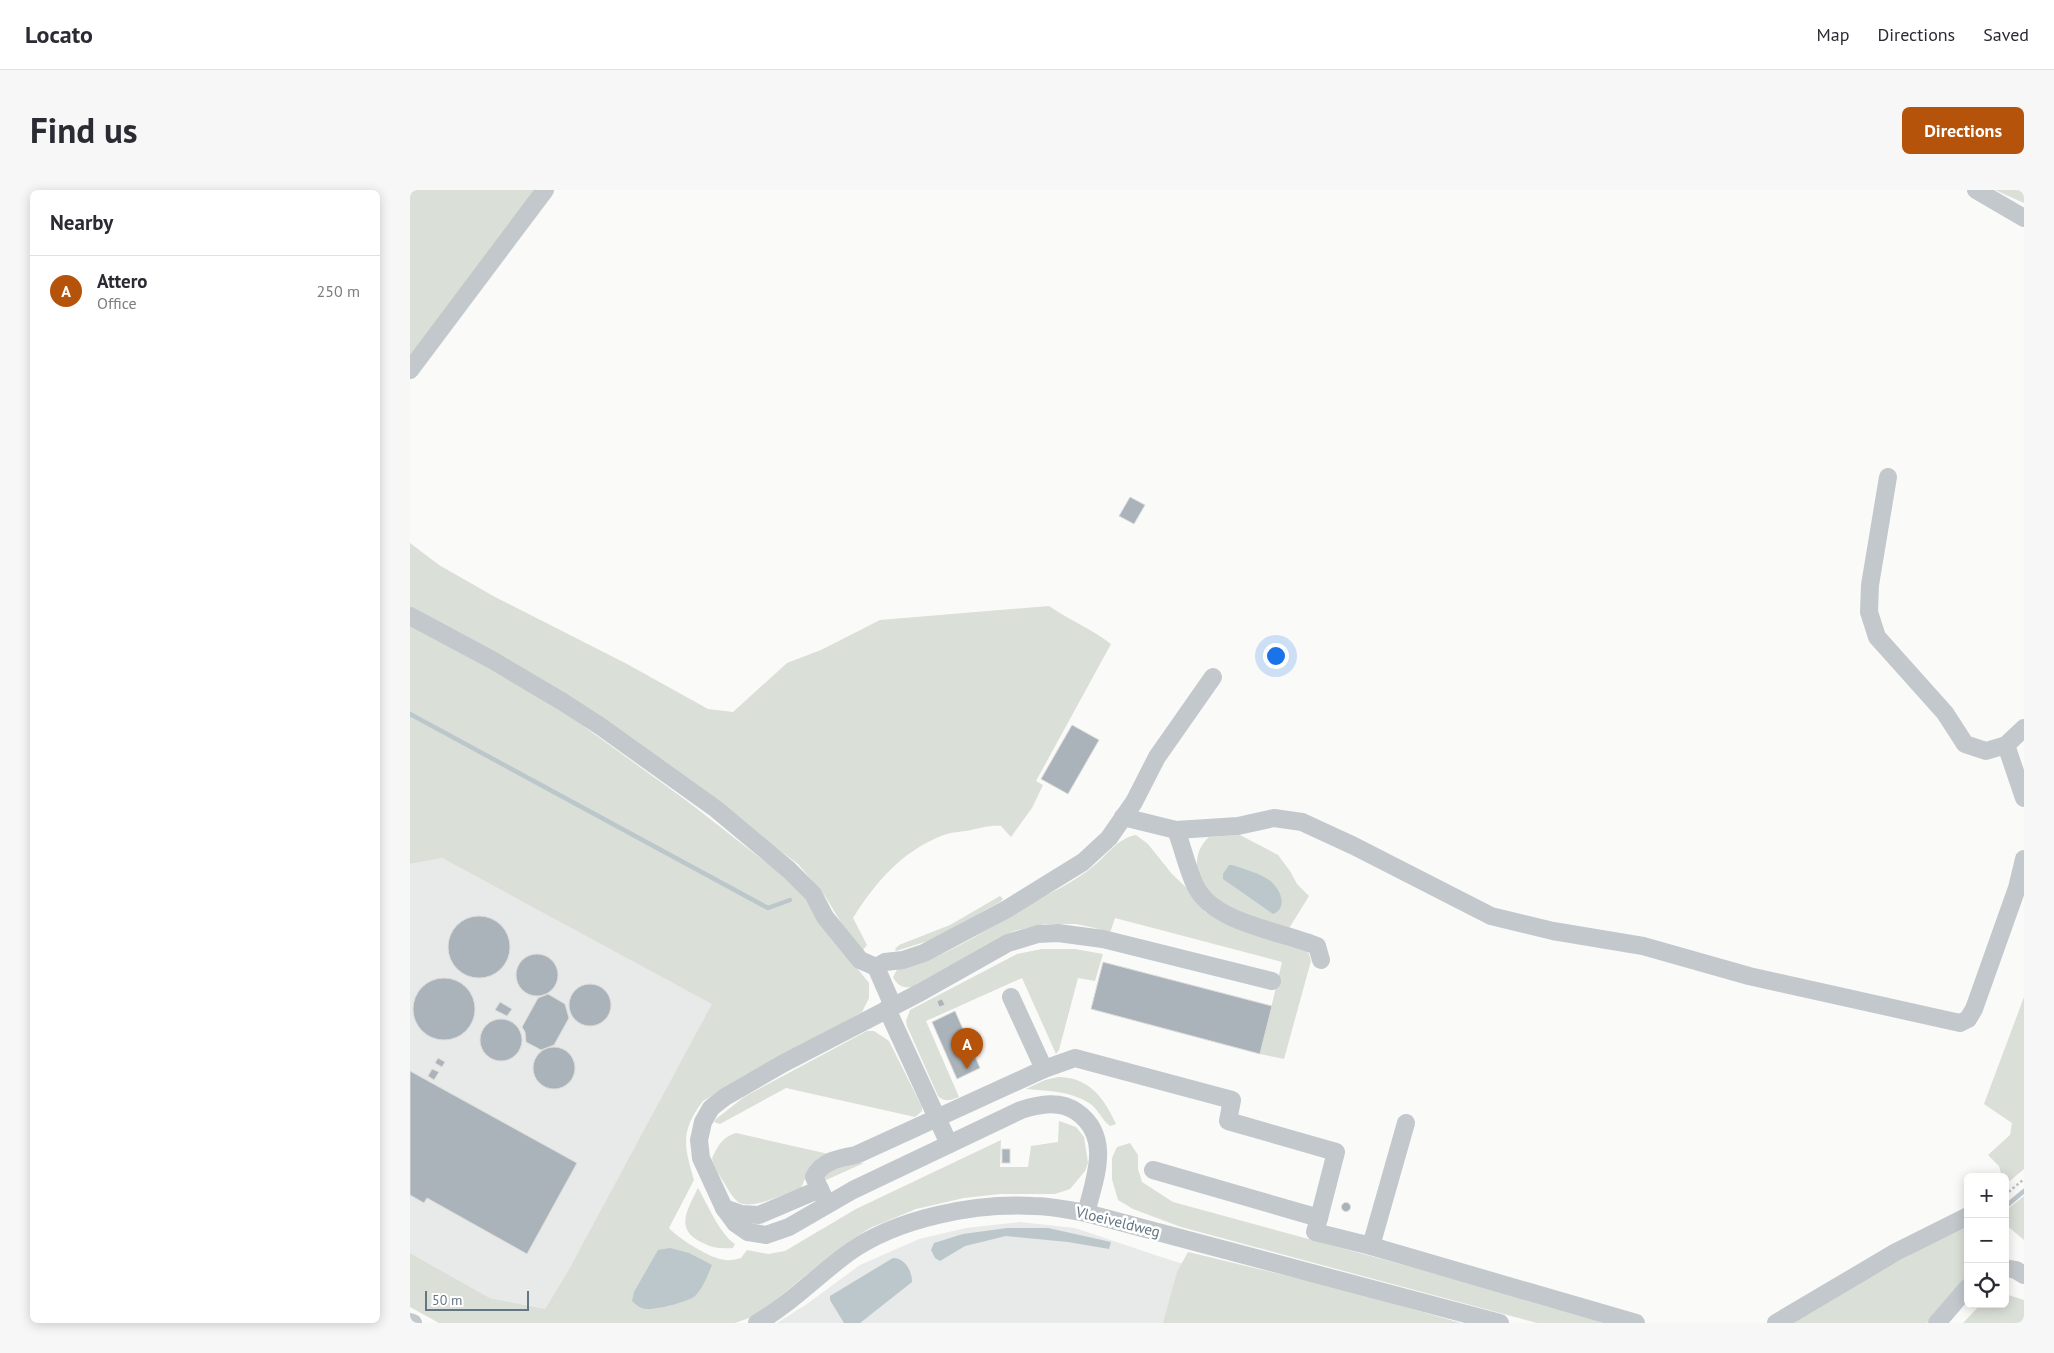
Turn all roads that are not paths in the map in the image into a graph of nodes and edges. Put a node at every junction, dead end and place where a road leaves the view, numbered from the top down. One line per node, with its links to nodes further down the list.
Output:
1 (545, 190): 4 (street)
2 (1976, 190): 3 (street)
3 (2024, 218)
4 (410, 370)
5 (1888, 477): 9 (street)
6 (410, 616): 15 (street)
7 (1213, 677): 11 (street)
8 (2024, 728): 9 (street)
9 (2006, 745): 10 (street)
10 (2024, 798)
11 (1123, 817): 12 (street); 15 (street)
12 (1176, 830): 13 (street); 14 (street)
13 (2024, 859)
14 (1321, 960)
15 (876, 967): 18 (street)
16 (1272, 980): 18 (street)
17 (1011, 997): 19 (street)
18 (890, 1008): 20 (street); 24 (street)
19 (1044, 1069): 20 (street); 26 (street)
20 (937, 1118): 22 (street); 24 (street)
21 (1406, 1123): 28 (street)
22 (949, 1144): 24 (street); 25 (street)
23 (1153, 1170): 26 (street)
24 (824, 1196)
25 (1086, 1213): 32 (street, Vloeiveldweg); 33 (street, Vloeiveldweg)
26 (1319, 1218): 28 (street)
27 (1964, 1218): 35 (street)
28 (1372, 1246): 34 (street)
29 (2009, 1269): 30 (street)
30 (2024, 1275)
31 (1964, 1292): 36 (street)
32 (757, 1323)
33 (1500, 1323)
34 (1636, 1323)
35 (1776, 1323)
36 (1937, 1323)

